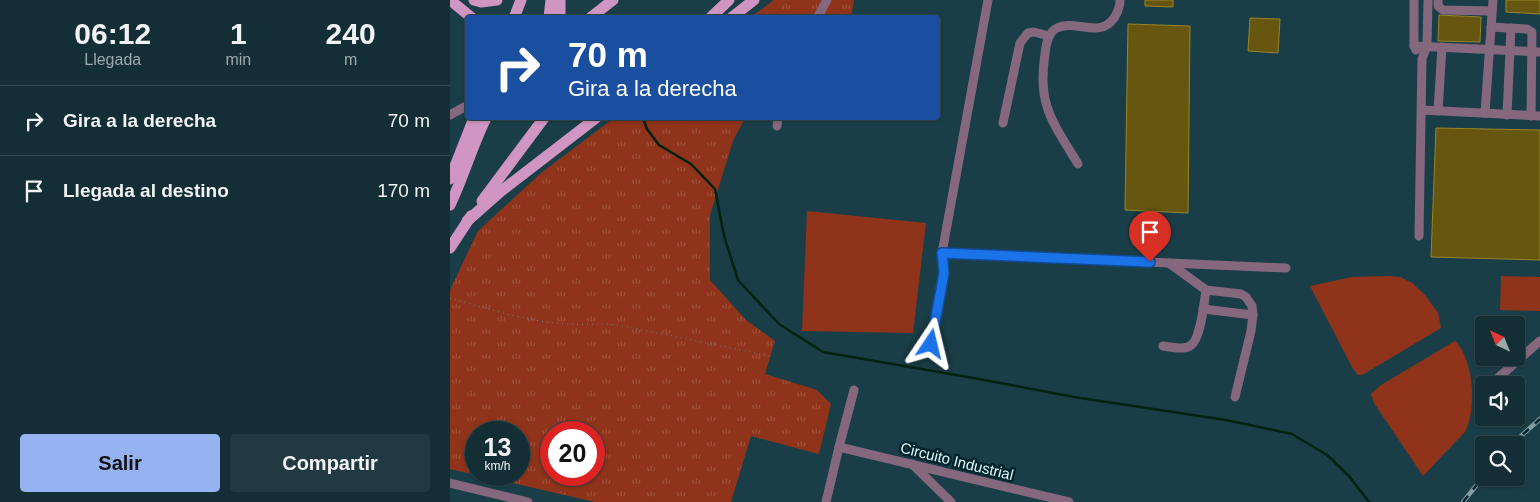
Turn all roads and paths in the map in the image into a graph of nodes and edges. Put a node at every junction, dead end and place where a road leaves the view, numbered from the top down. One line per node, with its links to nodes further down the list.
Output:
1 (450, 0): 18 (main road)
2 (474, 0): 3 (main road)
3 (497, 0)
4 (521, 0): 19 (main road)
5 (551, 0): 20 (main road)
6 (560, 0): 21 (main road)
7 (614, 0): 22 (main road)
8 (729, 0): 23 (main road)
9 (754, 0): 24 (main road)
10 (827, 0): 25 (street)
11 (988, 0): 54 (street)
12 (1120, 0): 28 (street)
13 (1414, 0): 29 (street)
14 (1428, 0): 30 (street)
15 (1438, 0): 17 (street)
16 (1493, 0): 17 (street)
17 (1492, 11): 26 (street)
18 (468, 15)
19 (515, 15)
20 (549, 15)
21 (560, 15)
22 (594, 15)
23 (713, 15)
24 (735, 15)
25 (819, 15)
26 (1491, 27): 27 (street); 32 (street)
27 (1511, 28): 33 (street); 34 (street)
28 (1049, 36): 47 (street); 48 (street)
29 (1414, 46): 30 (street); 35 (street)
30 (1427, 46): 31 (street); 35 (street)
31 (1442, 47): 32 (street); 38 (street)
32 (1490, 49): 33 (street); 39 (street)
33 (1509, 51): 34 (street); 41 (street)
34 (1536, 52): 42 (street)
35 (1422, 59): 37 (street)
36 (465, 107): 40 (street)
37 (1422, 110): 38 (street); 52 (street)
38 (1438, 111): 39 (street)
39 (1485, 113): 41 (street)
40 (450, 115)
41 (1507, 115): 42 (street)
42 (1535, 116)
43 (473, 120): 49 (main road)
44 (485, 120): 50 (main road)
45 (543, 120): 51 (main road)
46 (593, 120): 51 (main road)
47 (1003, 123)
48 (1078, 164)
49 (450, 179)
50 (450, 205)
51 (467, 221): 53 (main road)
52 (1419, 236)
53 (450, 248)
54 (942, 253): 55 (street); 62 (street)
55 (1169, 263): 56 (street); 57 (street)
56 (1286, 268)
57 (1206, 290): 59 (street); 60 (street)
58 (450, 298): 64 (path)
59 (1203, 309): 60 (street); 63 (street)
60 (1253, 315): 67 (street)
61 (1540, 341): 65 (street)
62 (931, 344)
63 (1163, 346)
64 (770, 356)
65 (1500, 376)
66 (854, 390): 68 (street)
67 (1235, 397)
68 (839, 447): 69 (street, Circuito Industrial); 72 (street)
69 (912, 464): 73 (street); 74 (street, Circuito Industrial)
70 (450, 483): 71 (street)
71 (528, 502)
72 (826, 502)
73 (951, 502)
74 (1069, 502)

